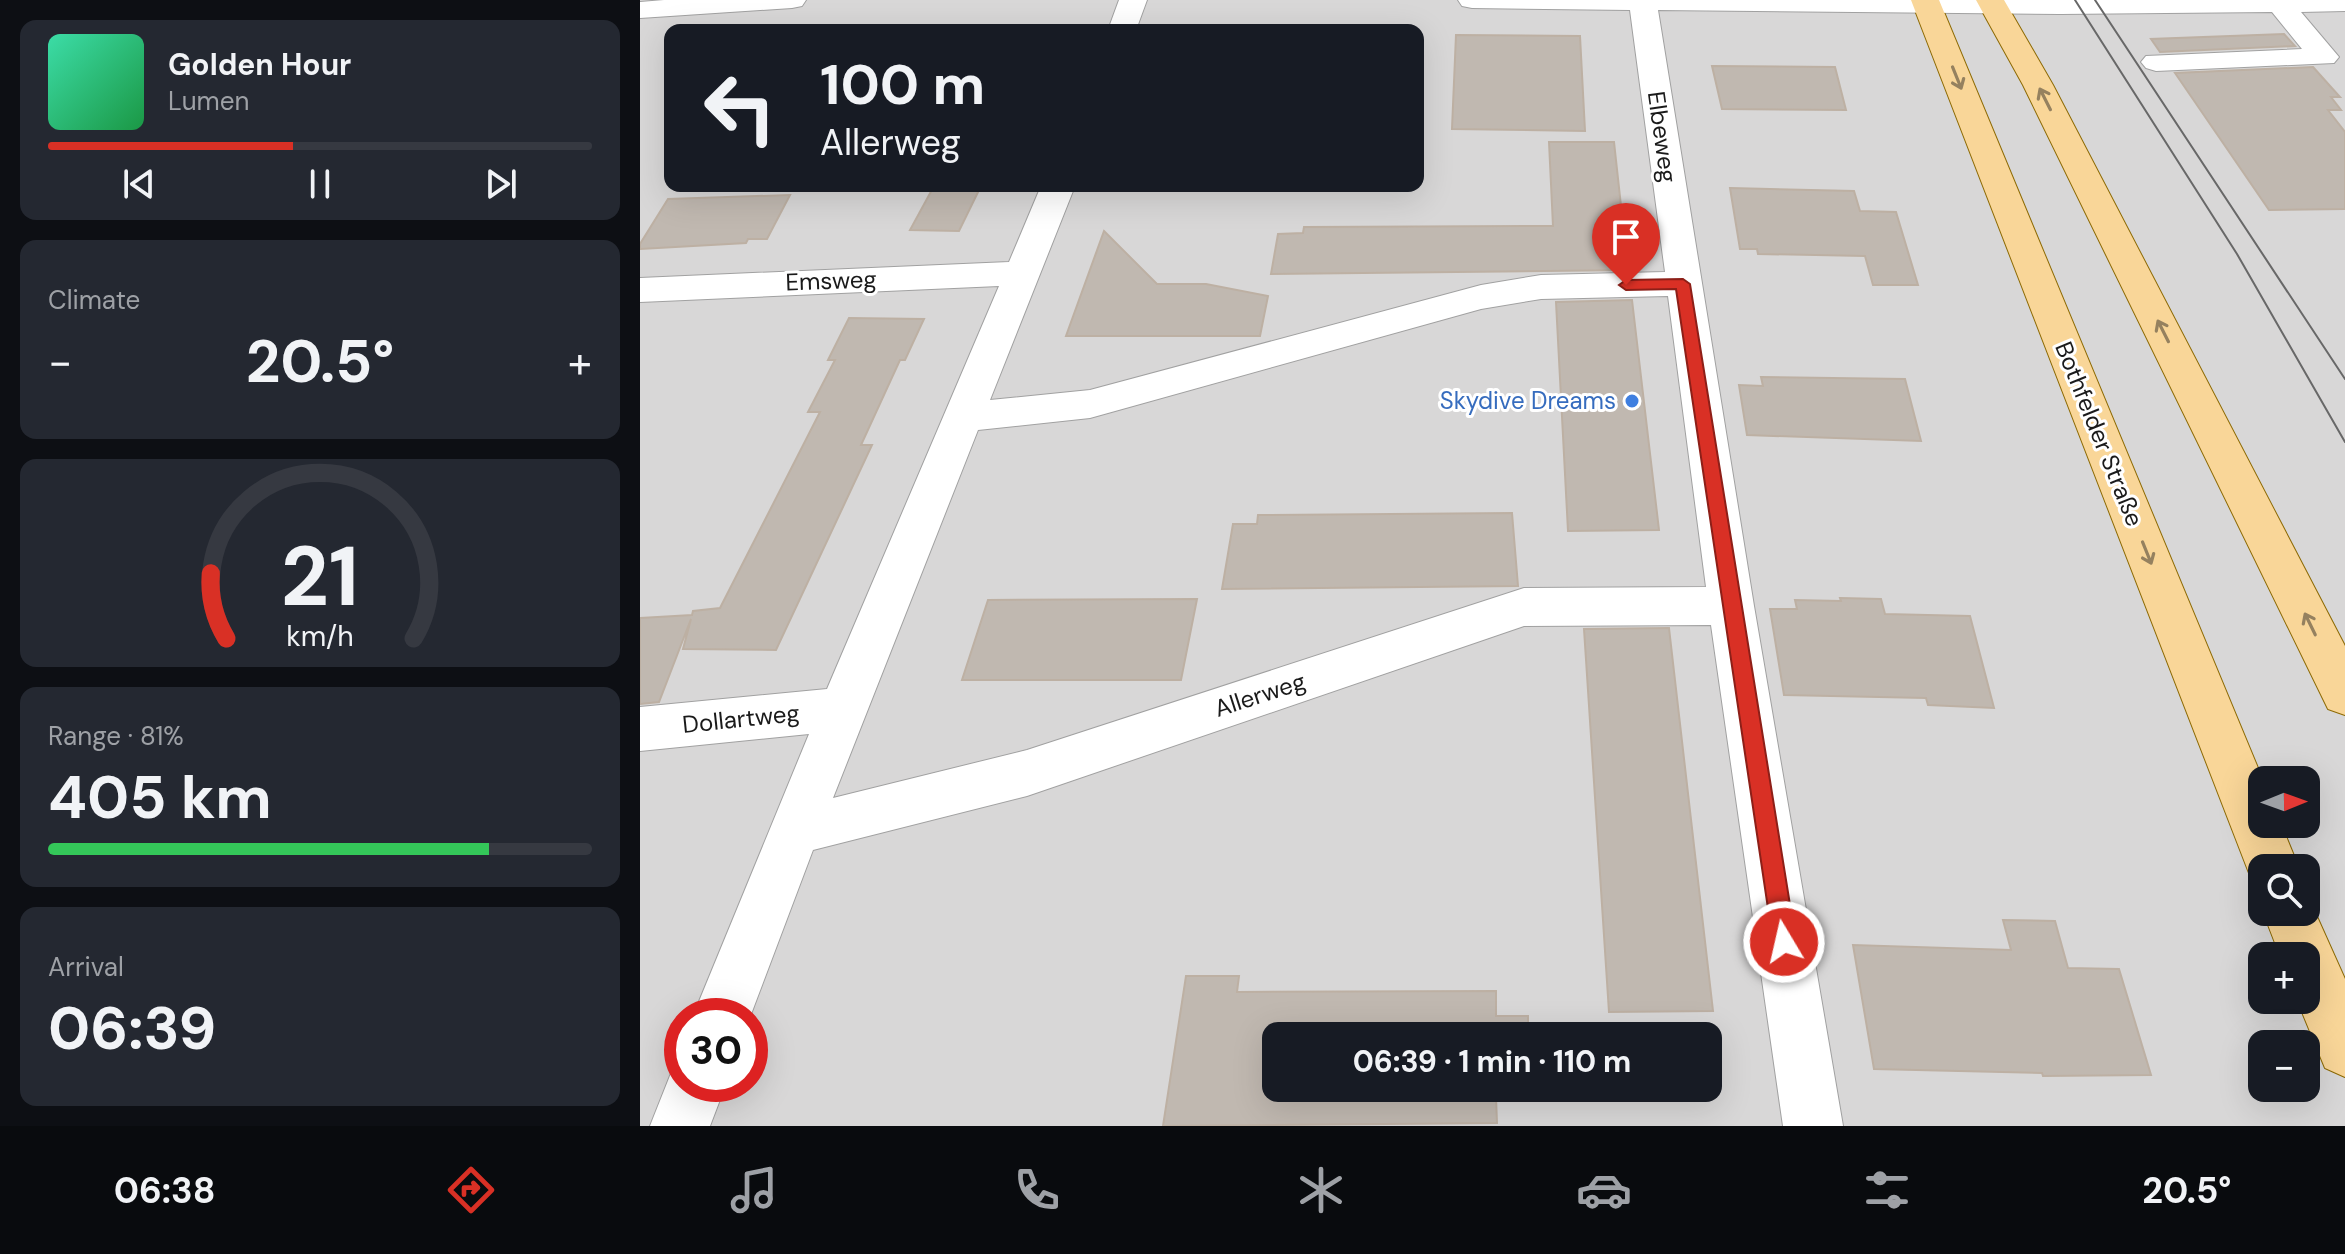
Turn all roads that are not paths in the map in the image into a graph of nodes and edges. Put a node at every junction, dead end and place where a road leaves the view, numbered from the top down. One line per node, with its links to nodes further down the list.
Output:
1 (792, 0): 11 (street)
2 (1133, 0): 12 (street)
3 (1472, 0): 4 (street)
4 (1643, 1): 5 (street); 16 (street, Elbeweg)
5 (1698, 1): 8 (street)
6 (2315, 1): 7 (street); 10 (street)
7 (2278, 2): 9 (street); 13 (street)
8 (1926, 3): 9 (street); 24 (main road, Bothfelder Straße, one-way to 24)
9 (1991, 3): 20 (main road, one-way to 9)
10 (2345, 3)
11 (640, 10)
12 (1124, 24)
13 (2156, 62)
14 (1056, 192): 15 (street)
15 (1022, 273): 17 (street, Emsweg); 18 (street)
16 (1683, 284): 18 (street); 19 (street, Elbeweg)
17 (640, 290)
18 (963, 417): 21 (street)
19 (1731, 606): 23 (street, Allerweg); 30 (street, Elbeweg)
20 (2345, 694)
21 (843, 709): 22 (street, Dollartweg); 23 (street)
22 (640, 729)
23 (795, 828): 26 (street)
24 (2267, 854)
25 (2296, 926): 27 (main road)
26 (729, 998)
27 (2345, 1048)
28 (689, 1102): 29 (street)
29 (680, 1126)
30 (1813, 1126)

